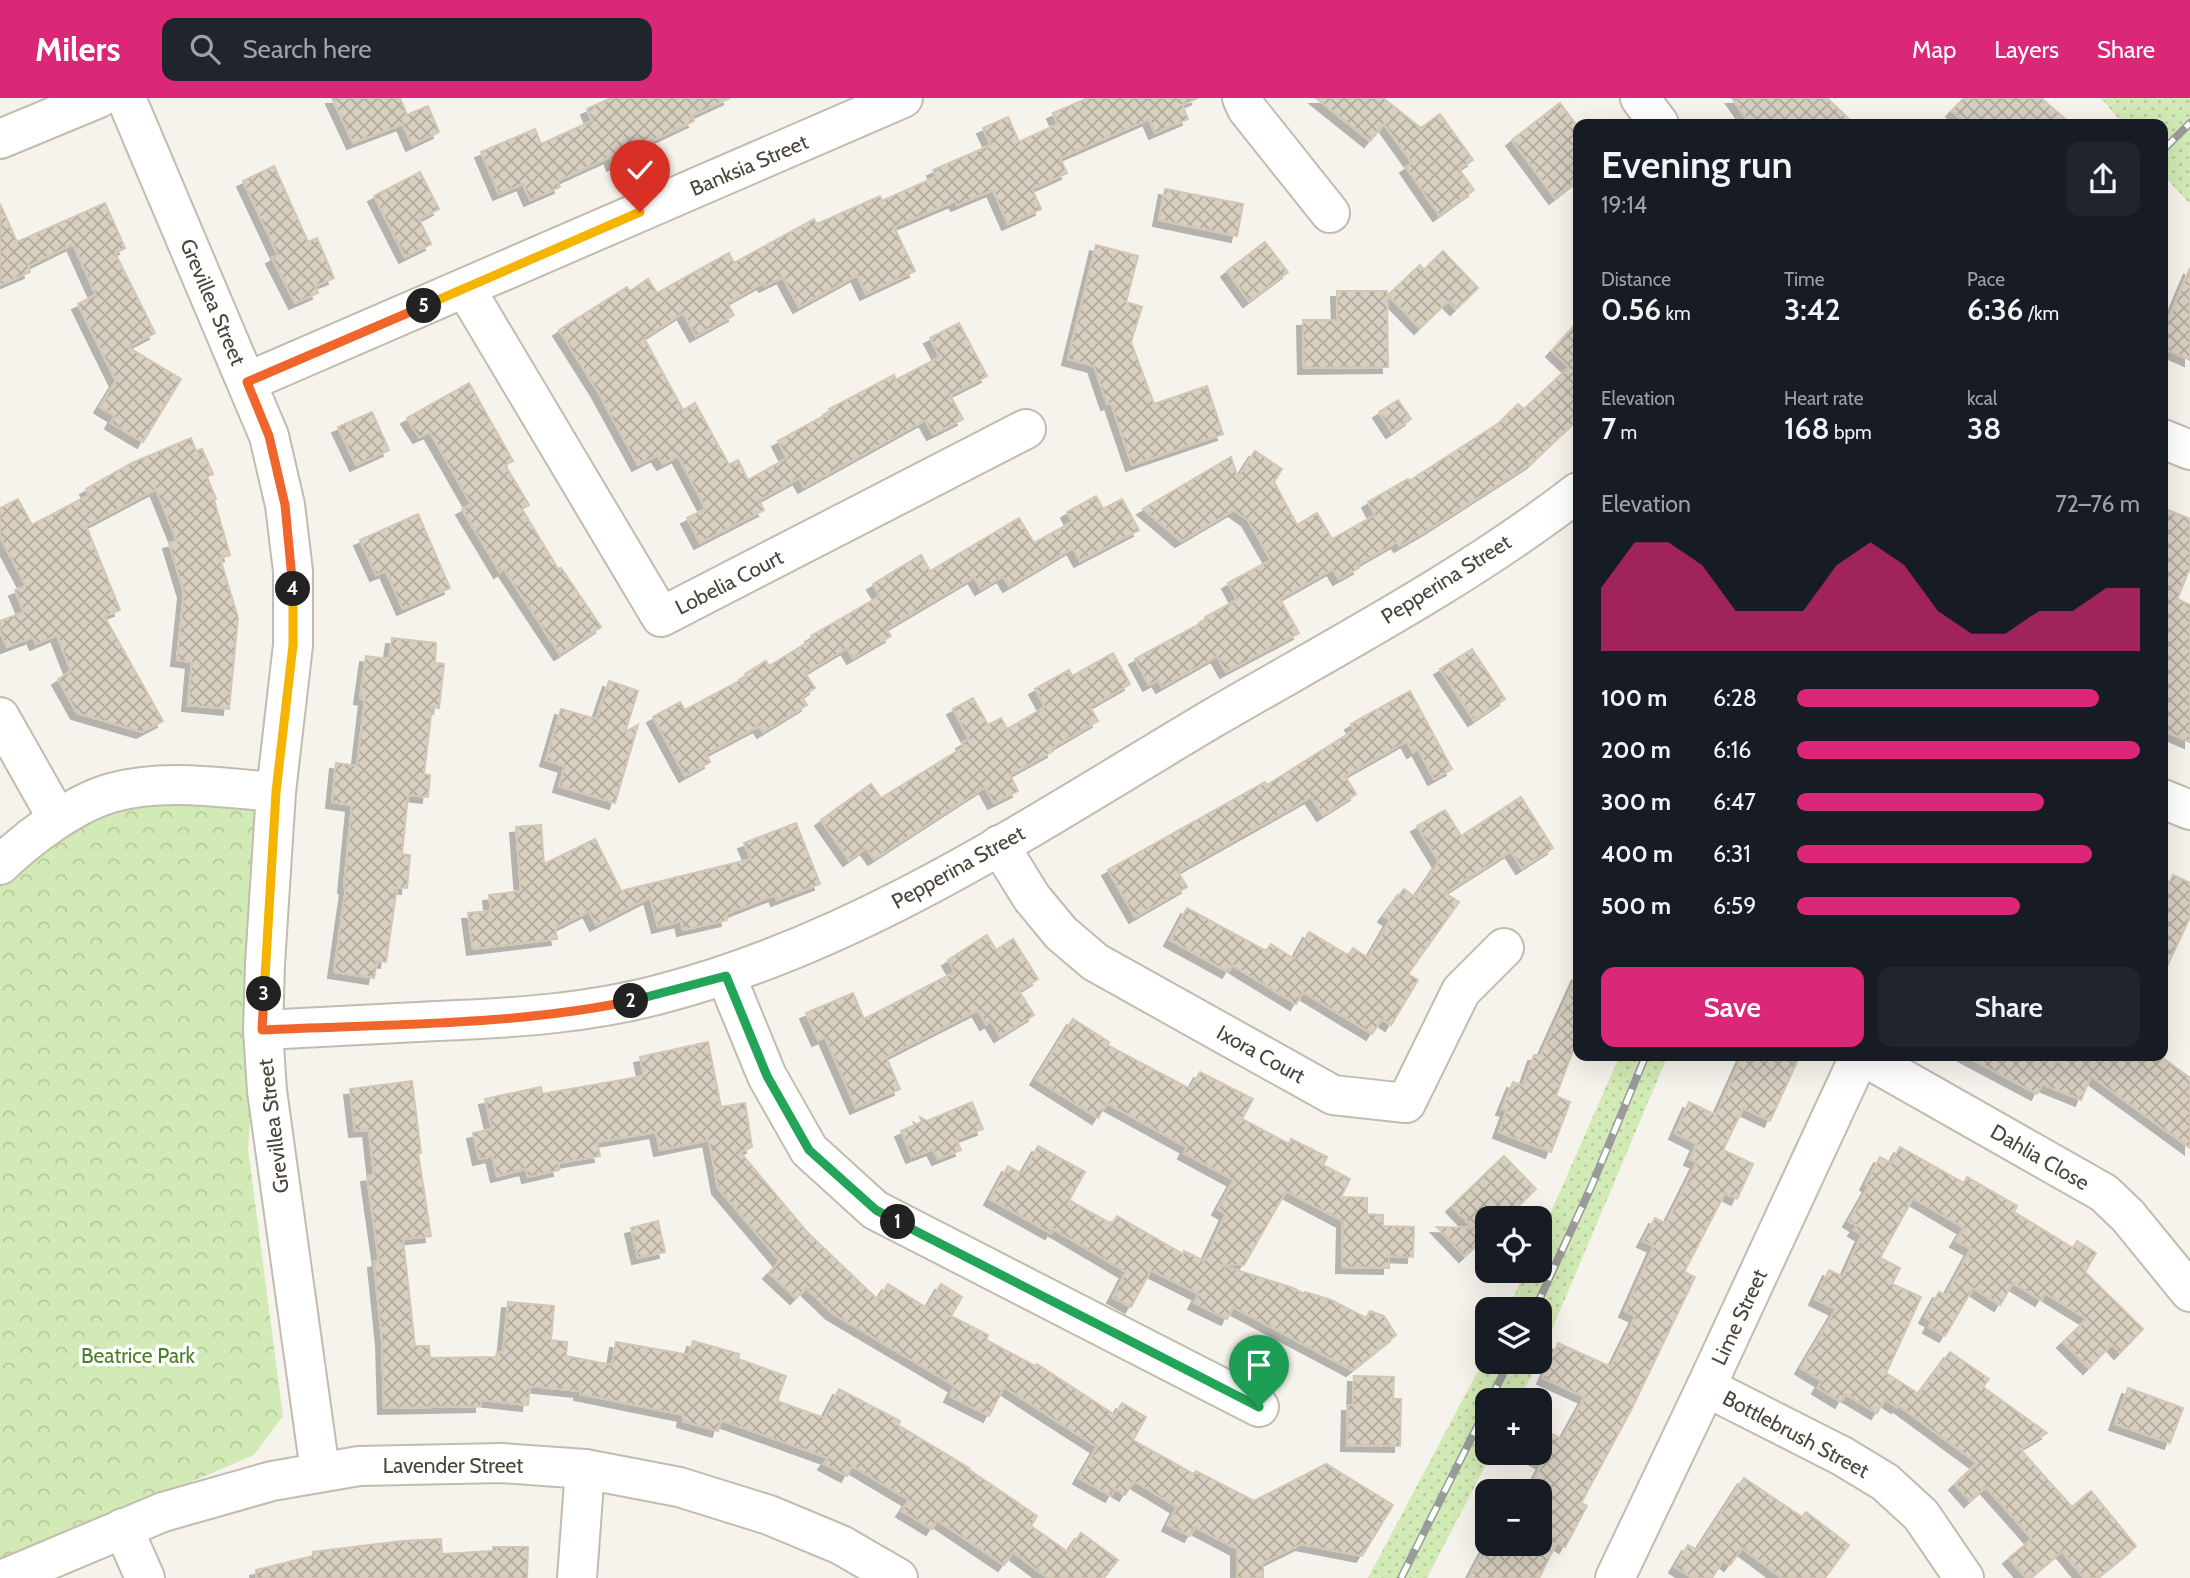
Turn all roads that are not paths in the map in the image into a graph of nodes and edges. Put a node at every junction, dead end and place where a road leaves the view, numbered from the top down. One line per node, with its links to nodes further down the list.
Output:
1 (99, 98): 7 (street)
2 (126, 98): 10 (street, Grevillea Street)
3 (903, 98): 9 (street, Banksia Street)
4 (1242, 98): 8 (street)
5 (1640, 98): 6 (street)
6 (1655, 119)
7 (0, 139)
8 (1330, 213)
9 (465, 288): 10 (street, Banksia Street); 11 (street, Lobelia Court)
10 (247, 382): 16 (street, Grevillea Street)
11 (1026, 429)
12 (2168, 441): 13 (street)
13 (2190, 450)
14 (1573, 496): 20 (street, Pepperina Street)
15 (0, 716): 19 (street)
16 (276, 792): 19 (street); 24 (street, Grevillea Street)
17 (2168, 801): 18 (street)
18 (2190, 810)
19 (57, 818): 21 (street)
20 (999, 845): 22 (street, Ixora Court); 23 (street, Pepperina Street)
21 (0, 865)
22 (1504, 948)
23 (726, 976): 24 (street, Pepperina Street); 29 (street)
24 (262, 1030): 31 (street, Grevillea Street)
25 (1857, 1061): 28 (street, Lime Street)
26 (1871, 1061): 27 (street, Dahlia Close)
27 (2190, 1292)
28 (1706, 1387): 37 (street, Lime Street); 38 (street, Bottlebrush Street)
29 (1259, 1407)
30 (585, 1469): 31 (street, Lavender Street); 35 (street); 36 (street, Lavender Street)
31 (320, 1471): 32 (street, Lavender Street)
32 (123, 1528): 33 (street, Lavender Street); 34 (street)
33 (6, 1578)
34 (145, 1578)
35 (577, 1578)
36 (898, 1578)
37 (1615, 1578)
38 (1964, 1578)

